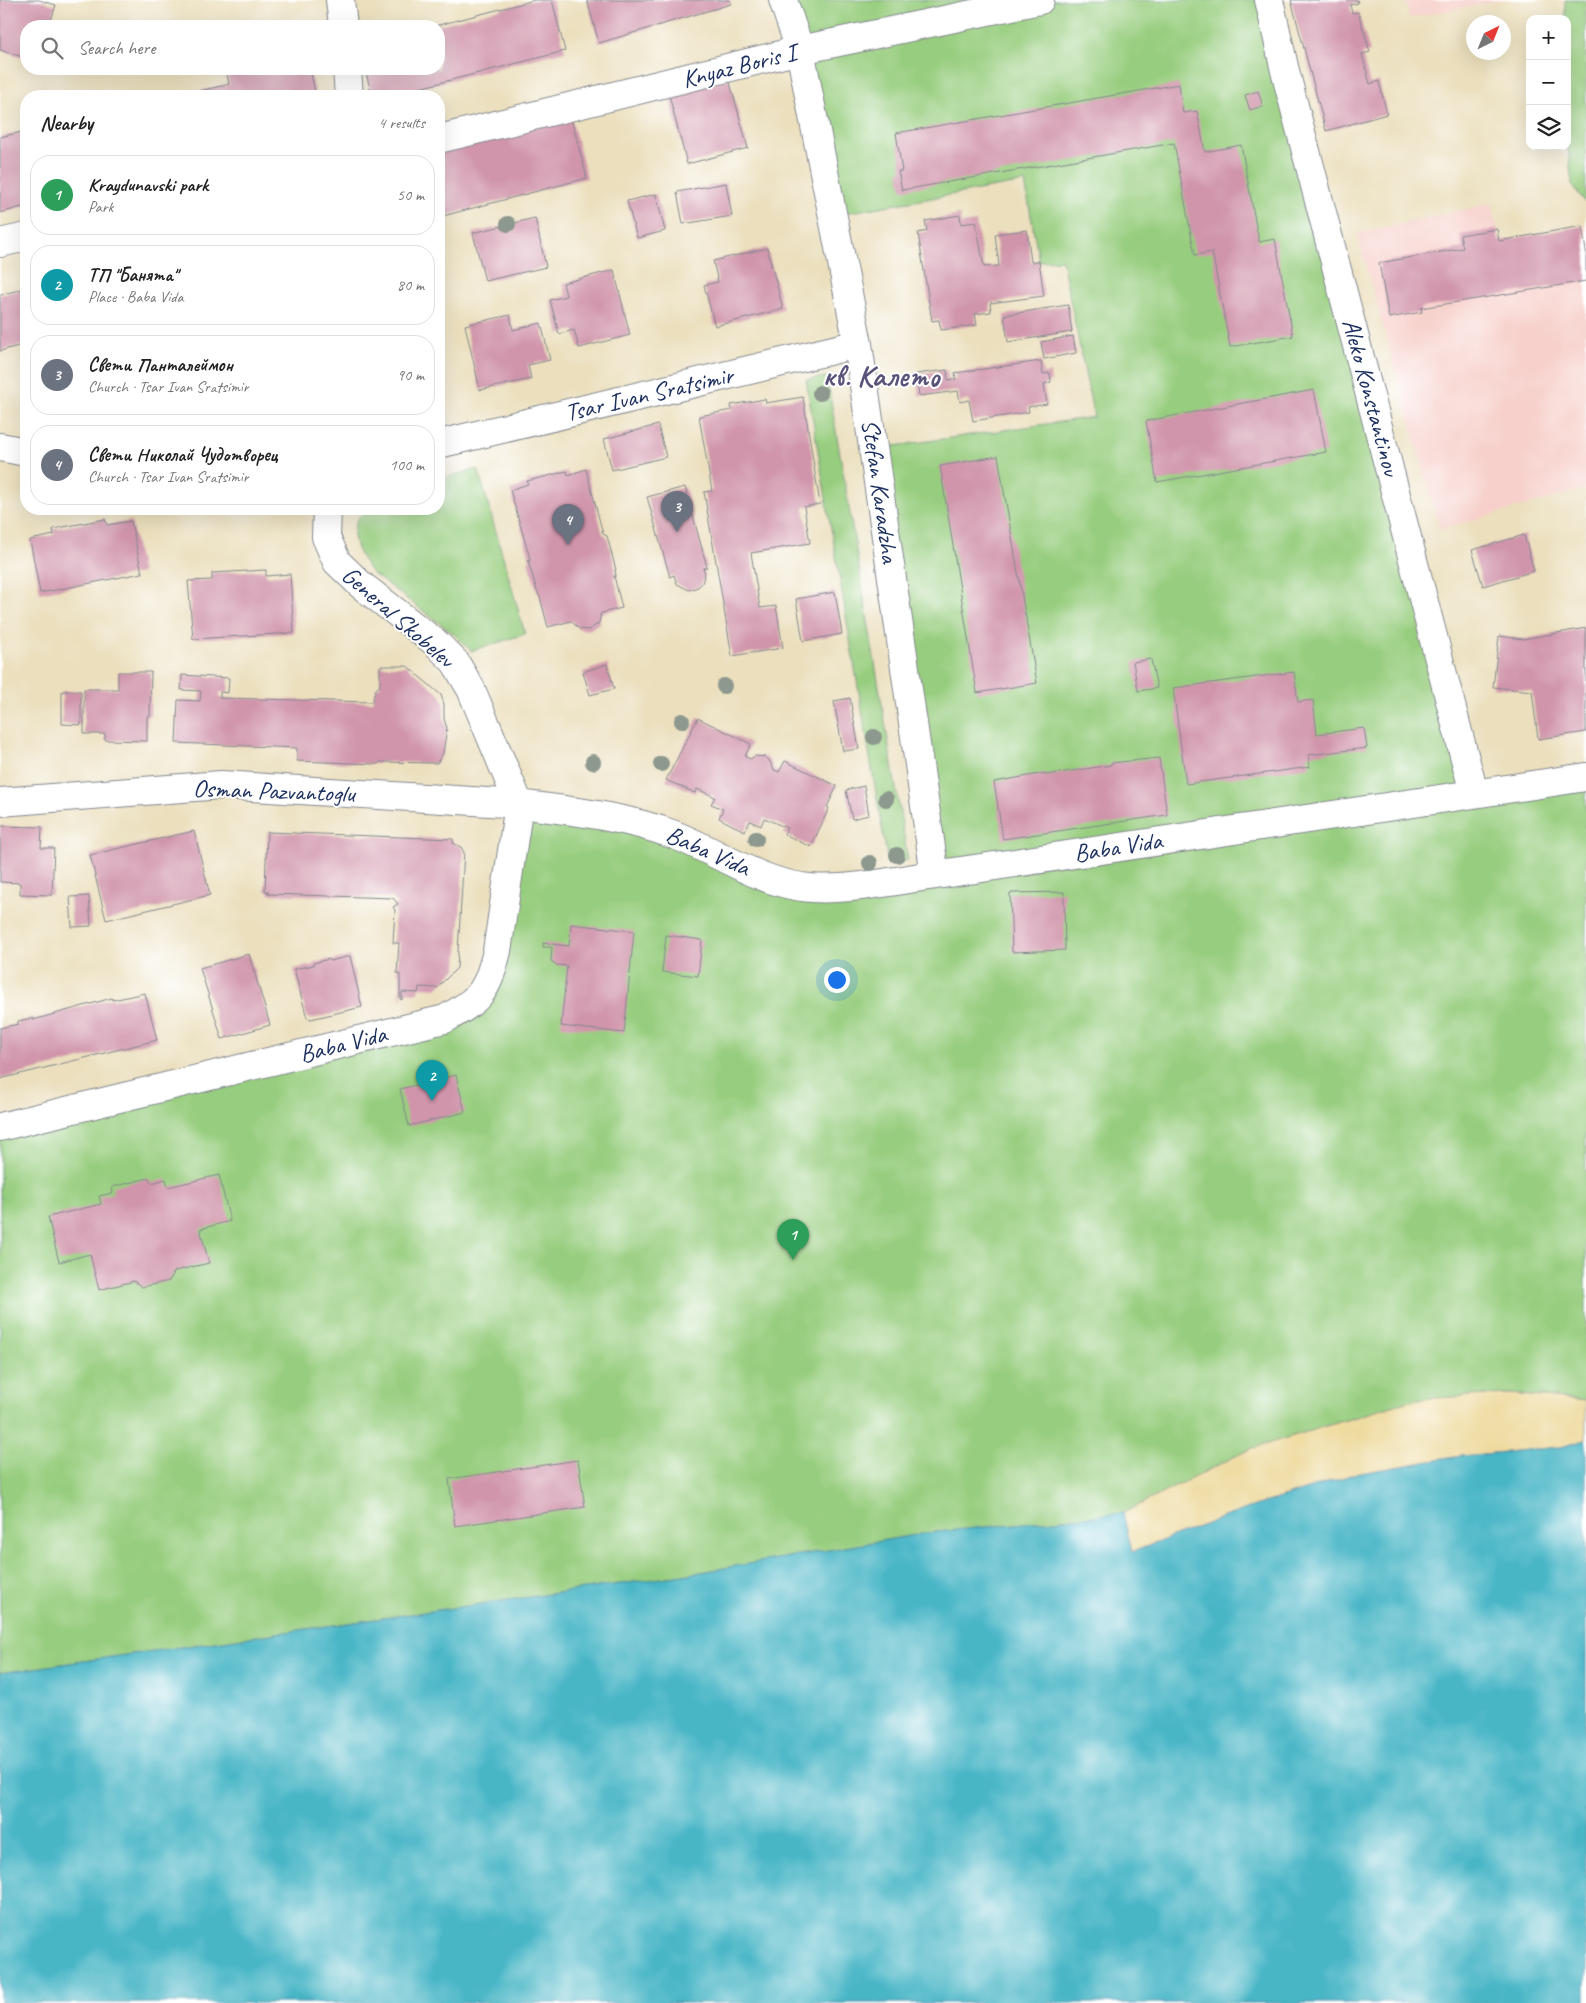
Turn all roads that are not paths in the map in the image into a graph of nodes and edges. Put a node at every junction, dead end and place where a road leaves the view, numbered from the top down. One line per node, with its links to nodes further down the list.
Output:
1 (340, 0): 5 (street)
2 (783, 0): 6 (street, Stefan Karadzha)
3 (1040, 0): 6 (street, Knyaz Boris I)
4 (1269, 0): 18 (street, Aleko Konstantinov)
5 (342, 20)
6 (800, 50): 9 (street, Knyaz Boris I); 12 (street, Stefan Karadzha)
7 (347, 75): 8 (street)
8 (349, 90)
9 (445, 138)
10 (20, 238): 11 (street)
11 (0, 243)
12 (858, 344): 13 (street, Tsar Ivan Sratsimir); 21 (street, Stefan Karadzha)
13 (445, 443)
14 (0, 448): 15 (street)
15 (20, 451)
16 (327, 515): 20 (street, General Skobelev)
17 (1586, 777): 18 (street, Baba Vida)
18 (1474, 793): 21 (street, Baba Vida)
19 (0, 802): 20 (street, Osman Pazvantoglu)
20 (519, 804): 21 (street, Baba Vida); 22 (street, Baba Vida)
21 (935, 875)
22 (0, 1127)

